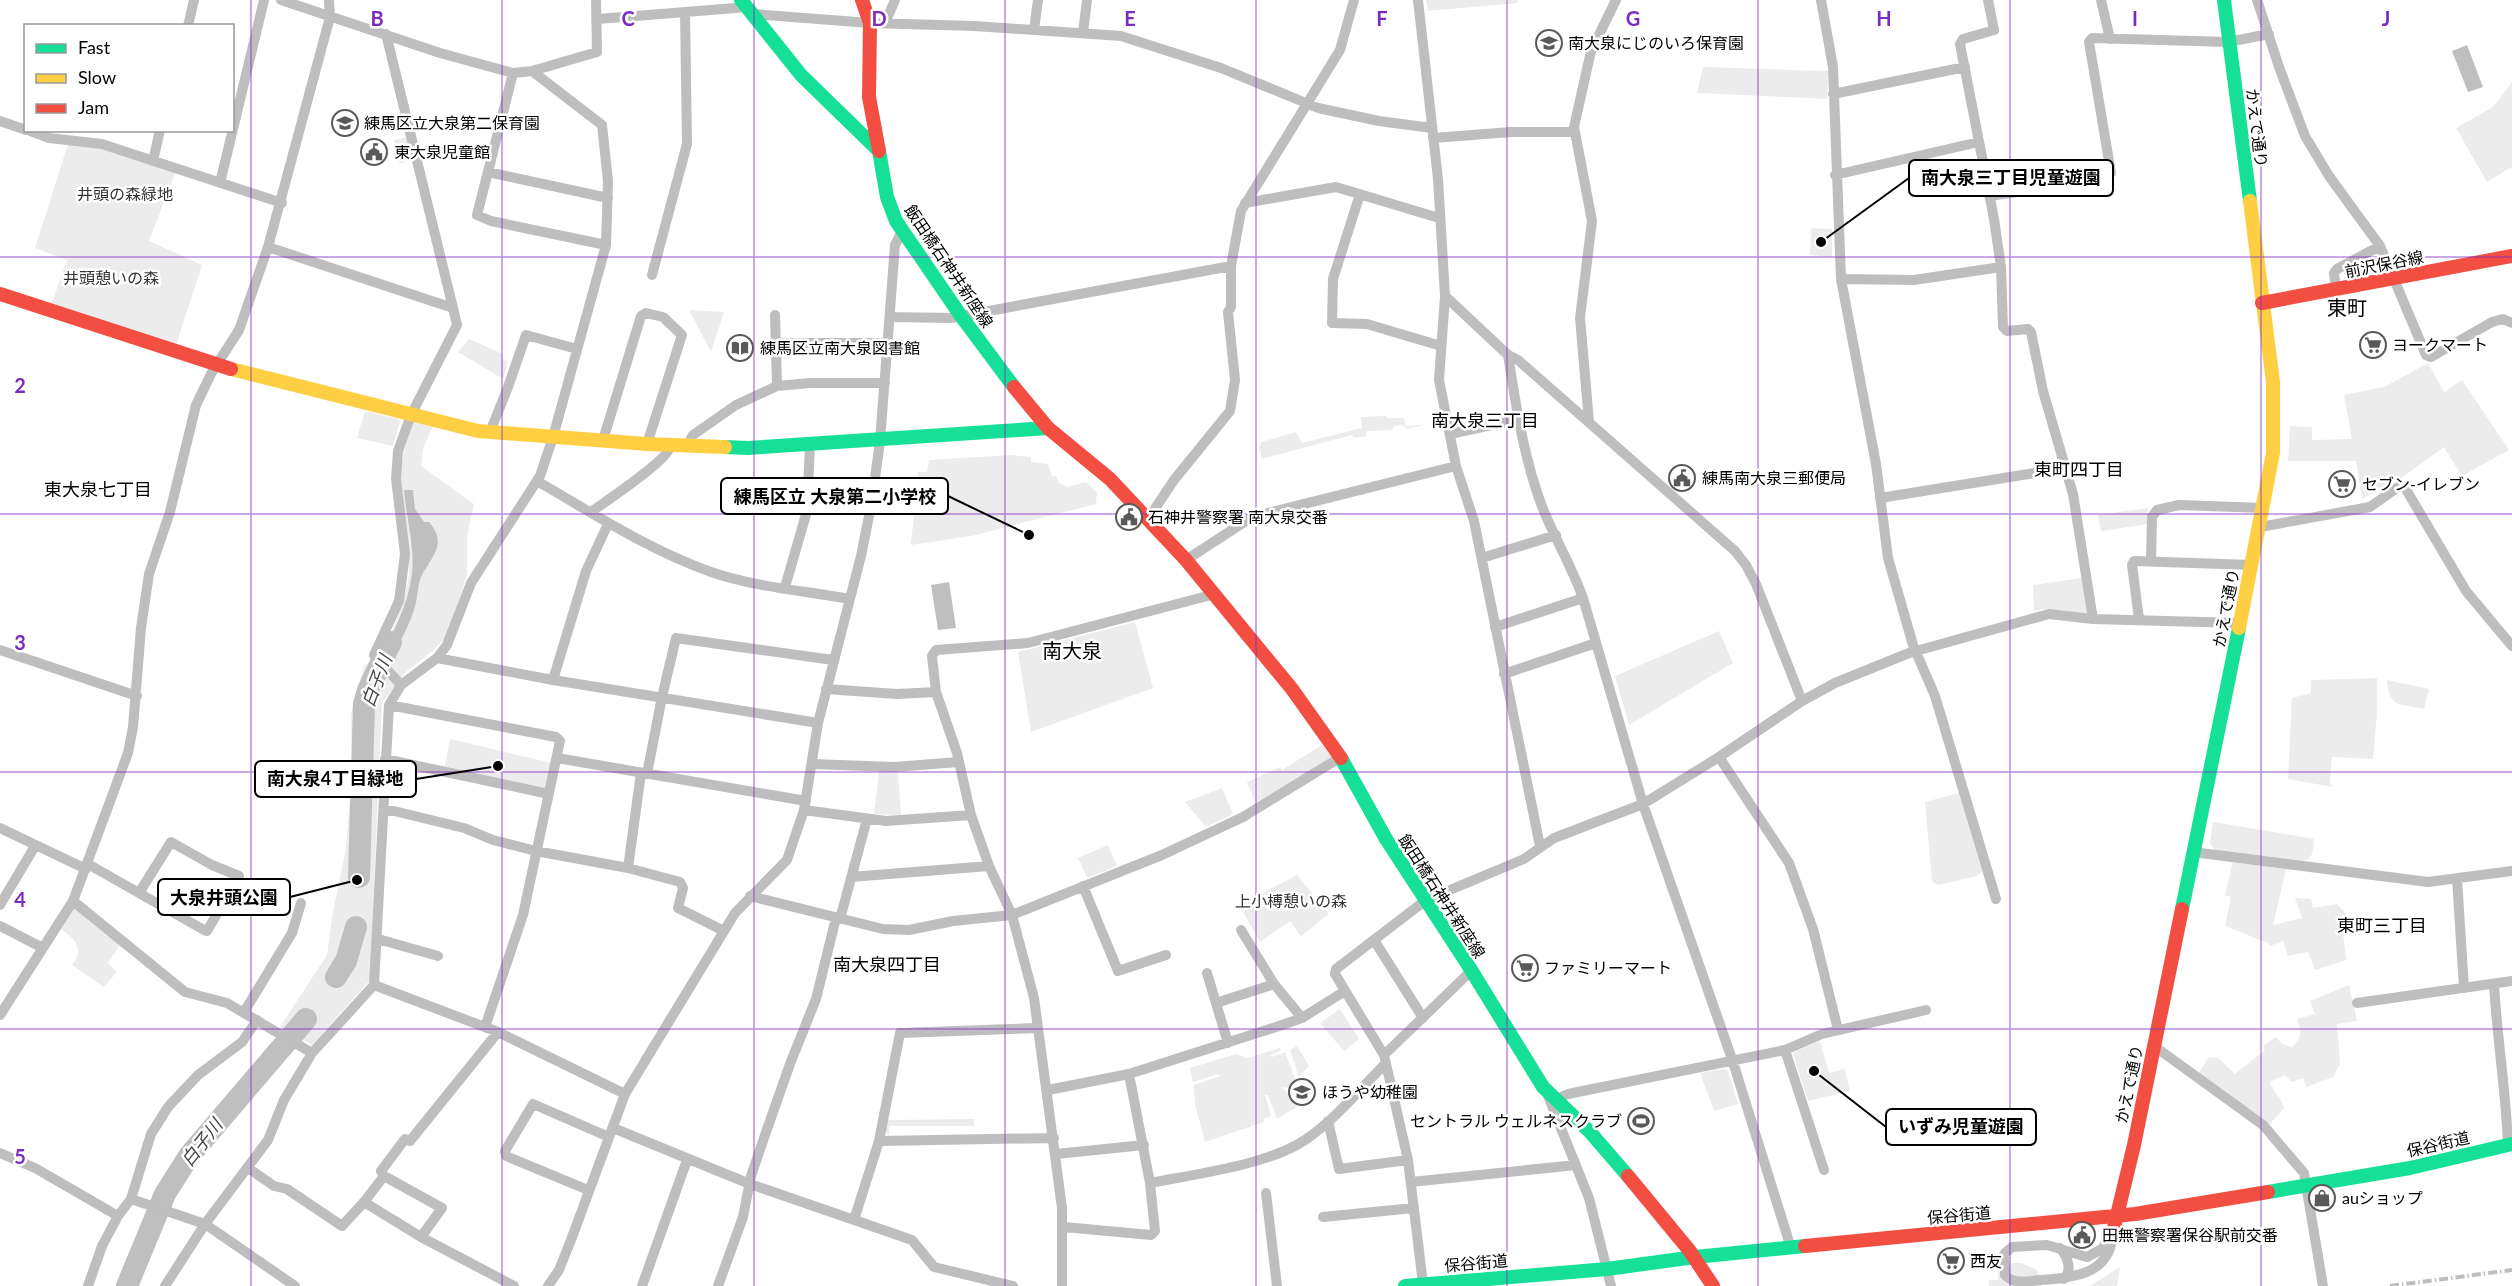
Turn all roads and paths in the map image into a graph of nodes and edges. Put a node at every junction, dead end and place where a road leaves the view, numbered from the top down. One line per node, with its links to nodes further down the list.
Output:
1 (194, 0): 24 (street)
2 (264, 0): 37 (street)
3 (281, 0): 20 (street)
4 (329, 0): 20 (street)
5 (596, 0): 21 (street)
6 (862, 0): 23 (main road)
7 (895, 0): 22 (street)
8 (1038, 0): 25 (street)
9 (1087, 0): 26 (street)
10 (1354, 0): 35 (street)
11 (1418, 0): 43 (street)
12 (1616, 0): 42 (street)
13 (1821, 0): 34 (street)
14 (1988, 0): 31 (street)
15 (2101, 0): 29 (street)
16 (2224, 0): 30 (main road, かえで通り)
17 (2257, 0): 28 (street)
18 (747, 7): 19 (street); 23 (street); 45 (main road)
19 (685, 12): 21 (street); 63 (street)
20 (330, 17): 27 (street); 53 (street)
21 (598, 20): 32 (street)
22 (885, 22): 23 (street); 25 (street)
23 (870, 23): 45 (main road, 飯田橋石神井新座線)
24 (188, 24)
25 (1034, 30): 26 (street)
26 (1083, 33): 35 (street)
27 (386, 34): 33 (street); 70 (street)
28 (2269, 34): 30 (street); 58 (street)
29 (2110, 39): 30 (street); 51 (street)
30 (2228, 42): 69 (main road, かえで通り)
31 (1965, 67): 34 (street); 44 (street)
32 (532, 71): 33 (street); 52 (street)
33 (513, 73): 47 (street)
34 (1833, 94): 48 (street)
35 (1308, 103): 43 (street); 54 (street)
36 (0, 121): 38 (street)
37 (234, 125)
38 (24, 129)
39 (32, 132): 46 (street)
40 (160, 132): 46 (street)
41 (232, 132): 49 (street)
42 (1574, 132): 43 (street); 85 (street)
43 (1432, 133): 55 (street)
44 (1979, 142): 48 (street); 51 (street)
45 (879, 151): 56 (main road, 飯田橋石神井新座線)
46 (153, 161): 49 (street)
47 (488, 172): 52 (street); 57 (street)
48 (1835, 175): 64 (street)
49 (220, 183): 53 (street)
50 (1360, 194): 54 (street); 55 (street); 77 (street)
51 (1989, 196): 62 (street)
52 (608, 198): 57 (street)
53 (282, 203): 59 (street)
54 (1245, 203): 61 (street)
55 (1439, 218): 68 (street)
56 (902, 231): 72 (main road, 飯田橋石神井新座線); 73 (street)
57 (606, 244): 78 (street)
58 (2380, 246): 65 (street); 66 (street)
59 (268, 247): 70 (street); 80 (street)
60 (2512, 256): 65 (main road, 前沢保谷線)
61 (1231, 266): 72 (street); 102 (street)
62 (2001, 267): 64 (street); 97 (street)
63 (652, 275)
64 (1841, 279): 99 (street)
65 (2395, 279): 66 (main road, 前沢保谷線); 74 (street)
66 (2336, 290): 69 (main road, 前沢保谷線)
67 (0, 294): 80 (main road)
68 (1445, 296): 77 (street); 79 (street)
69 (2262, 303): 100 (main road, かえで通り)
70 (453, 308): 83 (street)
71 (776, 315): 75 (street)
72 (961, 316): 73 (street); 86 (main road, 飯田橋石神井新座線)
73 (891, 317): 76 (street)
74 (2512, 323)
75 (776, 343): 76 (street); 82 (street)
76 (888, 343): 81 (street)
77 (1441, 346): 88 (street)
78 (577, 349): 87 (street); 89 (street)
79 (1508, 355): 84 (street); 85 (street)
80 (218, 366): 83 (main road); 129 (street)
81 (885, 383): 82 (street); 91 (street)
82 (777, 386): 95 (street)
83 (411, 415): 87 (main road); 126 (street)
84 (1519, 419): 88 (street); 105 (street)
85 (1589, 422): 131 (street)
86 (1048, 428): 91 (main road); 102 (main road, 飯田橋石神井新座線)
87 (490, 432): 89 (main road)
88 (1450, 434): 96 (street)
89 (553, 437): 90 (main road); 98 (street)
90 (603, 440): 92 (main road); 92 (street)
91 (880, 441): 94 (main road); 113 (street)
92 (647, 444): 93 (main road)
93 (671, 445): 95 (main road); 101 (street)
94 (810, 445): 95 (main road); 110 (street)
95 (687, 446)
96 (1456, 466): 106 (street); 107 (street)
97 (2066, 468): 99 (street); 114 (street)
98 (537, 481): 101 (street); 122 (street)
99 (1880, 498): 121 (street)
100 (2264, 508): 104 (main road, かえで通り); 108 (street)
101 (591, 512): 103 (street)
102 (1148, 519): 107 (main road, 飯田橋石神井新座線)
103 (608, 524): 110 (street); 125 (street)
104 (2260, 527): 109 (main road, かえで通り); 119 (street)
105 (1556, 535): 106 (street); 112 (street)
106 (1482, 558): 117 (street)
107 (1186, 560): 111 (main road, 飯田橋石神井新座線)
108 (2151, 561): 109 (street); 115 (street)
109 (2252, 565): 116 (main road, かえで通り)
110 (785, 587): 113 (street)
111 (1215, 594): 128 (street); 134 (main road, 飯田橋石神井新座線)
112 (1583, 598): 117 (street); 118 (street)
113 (850, 599): 123 (street)
114 (2093, 619): 115 (street); 121 (street)
115 (2139, 619): 116 (street)
116 (2240, 623): 151 (main road, かえで通り)
117 (1495, 627): 124 (street)
118 (1596, 644): 124 (street); 142 (street)
119 (2512, 646)
120 (0, 650): 129 (street)
121 (1916, 651): 131 (street); 161 (street)
122 (436, 658): 125 (street); 126 (street)
123 (833, 660): 127 (street); 130 (street)
124 (1504, 675): 149 (street)
125 (553, 680): 130 (street)
126 (400, 685): 132 (street)
127 (826, 689): 128 (street); 133 (street)
128 (936, 692): 138 (street)
129 (137, 696): 153 (street)
130 (662, 697): 133 (street); 140 (street)
131 (1802, 701): 135 (street)
132 (389, 705): 136 (street); 137 (street)
133 (818, 723): 139 (street)
134 (1341, 757): 158 (street); 162 (main road, 飯田橋石神井新座線)
135 (1719, 757): 142 (street); 194 (street)
136 (557, 758): 140 (street); 141 (street)
137 (386, 759): 141 (street); 144 (street)
138 (959, 762): 139 (street); 145 (street)
139 (812, 764): 143 (street)
140 (644, 774): 143 (street); 154 (street)
141 (549, 794): 150 (street)
142 (1643, 804): 149 (street); 201 (street)
143 (805, 805): 146 (street); 160 (street)
144 (384, 811): 150 (street); 171 (street)
145 (971, 815): 146 (street); 152 (street)
146 (867, 819): 156 (street)
147 (0, 828): 148 (street)
148 (35, 846): 153 (street); 165 (street)
149 (1540, 846): 162 (street)
150 (536, 851): 154 (street); 192 (street)
151 (2193, 852): 157 (street); 197 (main road, かえで通り)
152 (989, 866): 156 (street); 166 (street)
153 (87, 867): 159 (street); 163 (street)
154 (628, 868): 170 (street)
155 (2512, 871): 157 (street)
156 (851, 877): 167 (street)
157 (2457, 879): 182 (street)
158 (1083, 886): 166 (street); 174 (street)
159 (140, 893): 159 (street)
160 (750, 896): 167 (street); 170 (street)
161 (1996, 899)
162 (1426, 900): 172 (street); 176 (main road, 飯田橋石神井新座線)
163 (73, 901): 173 (street); 187 (street)
164 (301, 903): 187 (street)
165 (0, 905)
166 (1012, 915): 167 (street); 193 (street)
167 (838, 919): 222 (street)
168 (0, 926): 173 (street)
169 (1241, 930): 179 (street)
170 (724, 931): 204 (street)
171 (378, 939): 175 (street); 181 (street)
172 (1374, 940): 183 (street); 190 (street)
173 (41, 947): 188 (street)
174 (1166, 955)
175 (438, 956)
176 (1472, 970): 190 (street); 205 (main road, 飯田橋石神井新座線)
177 (1207, 973): 184 (street)
178 (2512, 981): 180 (street)
179 (1274, 984): 184 (street); 189 (street)
180 (2494, 984): 182 (street); 210 (street)
181 (374, 985): 192 (street); 199 (street)
182 (2464, 988): 185 (street)
183 (1345, 991): 189 (street); 200 (street)
184 (1216, 1003): 196 (street)
185 (2357, 1003)
186 (1926, 1011): 194 (street)
187 (244, 1012): 191 (street)
188 (0, 1015)
189 (1302, 1018): 196 (street)
190 (1423, 1018): 200 (street)
191 (257, 1020): 199 (street); 226 (street)
192 (485, 1027): 195 (street)
193 (1038, 1028): 203 (street); 209 (street)
194 (1838, 1030): 198 (street)
195 (498, 1032): 204 (street); 219 (street)
196 (1228, 1043): 202 (street)
197 (2154, 1046): 223 (street); 230 (main road, かえで通り)
198 (1785, 1050): 201 (street); 218 (street)
199 (312, 1053): 217 (street)
200 (1385, 1059): 206 (street); 215 (street)
201 (1733, 1062): 205 (street); 237 (street)
202 (1129, 1074): 203 (street); 211 (street)
203 (1048, 1090): 208 (street)
204 (625, 1094): 207 (street)
205 (1554, 1100): 216 (street); 239 (main road, 飯田橋石神井新座線)
206 (1328, 1121): 215 (street); 221 (street)
207 (611, 1132): 214 (street); 224 (street); 224 (street)
208 (1054, 1138): 209 (street); 213 (street)
209 (879, 1141): 232 (street)
210 (2510, 1144): 223 (main road, 保谷街道)
211 (1144, 1145): 213 (street); 221 (street)
212 (0, 1153): 229 (street)
213 (1056, 1154): 234 (street)
214 (687, 1160): 222 (street); 248 (street)
215 (1408, 1160): 220 (street)
216 (1576, 1165): 220 (street); 240 (street)
217 (248, 1168): 227 (street); 233 (street)
218 (1824, 1170)
219 (384, 1176): 227 (street); 236 (street)
220 (1411, 1182): 228 (street)
221 (1150, 1183): 234 (street)
222 (750, 1184): 232 (street); 249 (street)
223 (2307, 1187): 230 (main road, 保谷街道); 256 (street)
224 (588, 1190): 247 (street)
225 (1266, 1193): 252 (street)
226 (131, 1199): 229 (street); 233 (street)
227 (364, 1202): 236 (street)
228 (1414, 1208): 231 (street); 242 (street)
229 (118, 1216): 243 (street)
230 (2117, 1216): 235 (main road, かえで通り); 237 (main road, 保谷街道)
231 (1323, 1217)
232 (855, 1220): 250 (street)
233 (205, 1224): 244 (street); 245 (street)
234 (1064, 1227): 251 (street)
235 (2113, 1232): 238 (street); 241 (street)
236 (421, 1237): 246 (street)
237 (1791, 1248): 239 (main road, 保谷街道)
238 (2060, 1248): 241 (street); 241 (street)
239 (1695, 1257): 240 (main road, 保谷街道); 255 (main road, 飯田橋石神井新座線)
240 (1607, 1269): 242 (main road, 保谷街道); 254 (street)
241 (2064, 1279)
242 (1422, 1284): 253 (main road, 保谷街道)
243 (88, 1286)
244 (165, 1286)
245 (295, 1286)
246 (514, 1286)
247 (548, 1286)
248 (642, 1286)
249 (718, 1286)
250 (1013, 1286)
251 (1062, 1286)
252 (1277, 1286)
253 (1405, 1286)
254 (1611, 1286)
255 (1713, 1286)
256 (2323, 1286)

